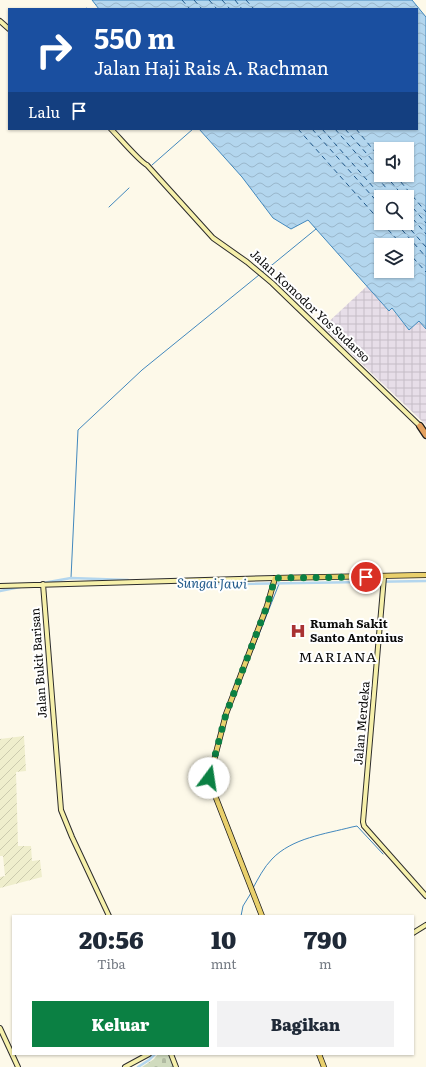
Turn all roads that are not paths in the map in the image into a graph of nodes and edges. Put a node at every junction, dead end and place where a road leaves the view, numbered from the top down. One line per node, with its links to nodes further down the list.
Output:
1 (0, 21): 2 (street)
2 (8, 28)
3 (112, 130): 4 (street, Jalan Komodor Yos Sudarso)
4 (423, 427): 5 (highway, Jalan Komodor Yos Sudarso)
5 (426, 434)
6 (426, 575): 7 (main road)
7 (384, 578): 8 (main road); 11 (street, Jalan Merdeka)
8 (275, 580): 9 (street); 13 (main road)
9 (43, 585): 10 (street); 12 (street, Jalan Bukit Barisan)
10 (0, 586)
11 (426, 896)
12 (109, 915)
13 (262, 915)
14 (426, 925): 15 (street)
15 (414, 932)
16 (0, 1028): 17 (street)
17 (12, 1054)
18 (12, 1055): 22 (street)
19 (147, 1055): 23 (street)
20 (171, 1055): 24 (street)
21 (318, 1055): 25 (main road)
22 (18, 1067)
23 (125, 1067)
24 (176, 1067)
25 (324, 1067)

